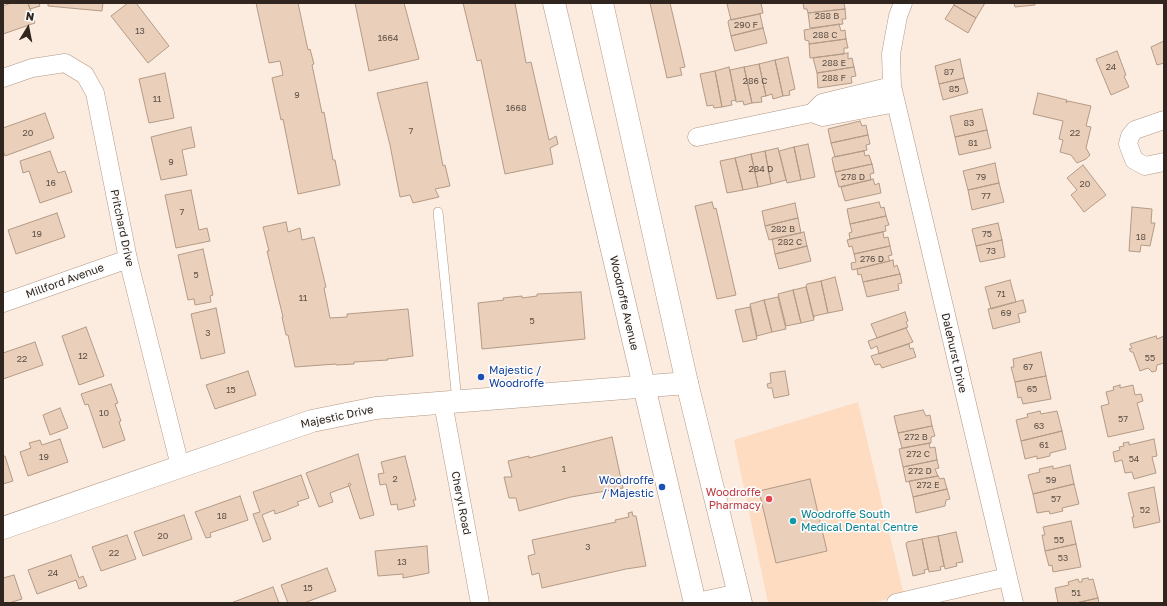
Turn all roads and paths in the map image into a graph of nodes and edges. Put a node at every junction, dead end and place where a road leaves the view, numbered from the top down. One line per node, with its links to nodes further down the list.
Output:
1 (554, 3): 15 (main road, Woodroffe Avenue)
2 (602, 3): 14 (main road)
3 (903, 3): 5 (street, Dalehurst Drive)
4 (3, 78): 12 (street, Pritchard Drive)
5 (892, 86): 6 (street, Dalehurst Drive); 7 (street)
6 (896, 103): 7 (street); 19 (street, Dalehurst Drive)
7 (812, 113): 9 (street)
8 (1164, 120): 10 (street)
9 (697, 137)
10 (1164, 162)
11 (438, 212): 16 (lane)
12 (128, 259): 13 (street, Millford Avenue); 17 (street, Pritchard Drive)
13 (3, 303)
14 (687, 383): 15 (main road, Majestic Drive); 20 (main road)
15 (644, 387): 16 (main road, Majestic Drive); 22 (main road, Woodroffe Avenue)
16 (450, 402): 17 (main road, Majestic Drive); 21 (street, Cheryl Road)
17 (180, 466): 18 (main road, Majestic Drive)
18 (3, 528)
19 (1007, 577): 24 (street); 25 (street, Dalehurst Drive)
20 (740, 599): 23 (main road)
21 (480, 603)
22 (695, 603)
23 (702, 603)
24 (896, 603)
25 (1014, 603)

